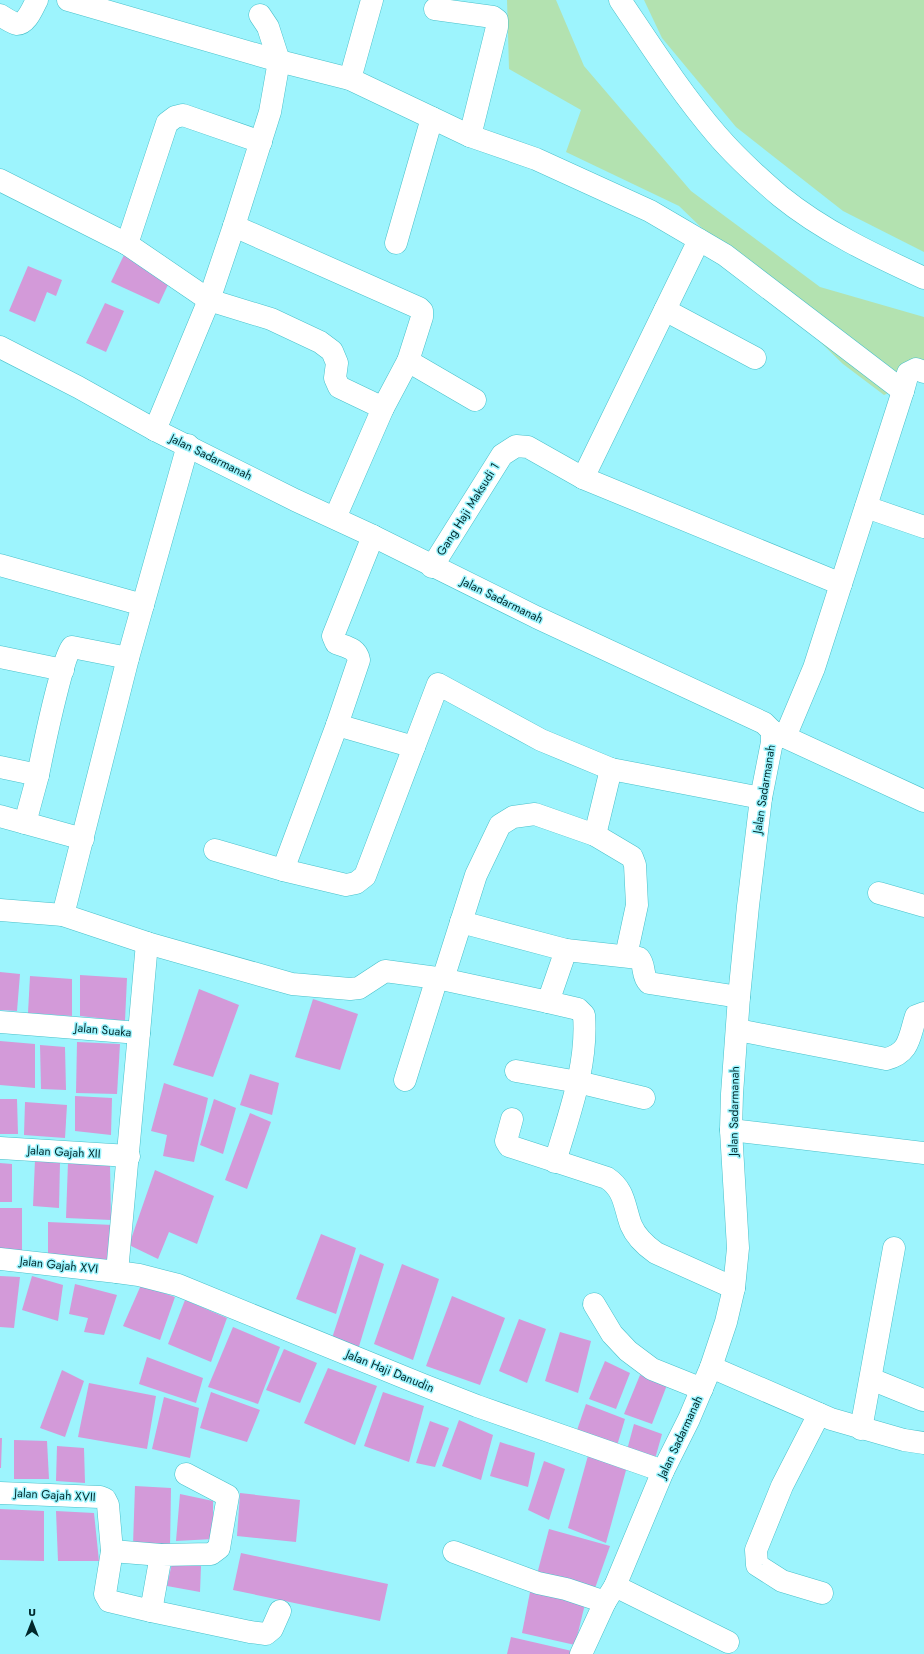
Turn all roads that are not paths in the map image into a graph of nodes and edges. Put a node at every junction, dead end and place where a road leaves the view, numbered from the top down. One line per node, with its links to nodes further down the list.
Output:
1 (37, 0): 7 (main road)
2 (68, 0): 8 (main road)
3 (372, 0): 9 (main road)
4 (620, 0): 18 (main road)
5 (435, 9): 11 (main road)
6 (260, 14): 8 (main road)
7 (0, 15)
8 (279, 61): 9 (main road); 12 (main road)
9 (350, 79): 10 (main road)
10 (432, 118): 11 (main road); 16 (main road)
11 (470, 136): 15 (main road)
12 (261, 142): 14 (main road); 17 (main road)
13 (0, 180): 17 (main road)
14 (234, 226): 19 (main road); 23 (main road)
15 (700, 240): 20 (main road); 25 (main road)
16 (396, 243)
17 (127, 244): 19 (main road)
18 (924, 278)
19 (209, 300): 27 (main road); 28 (main road)
20 (665, 310): 22 (main road); 30 (main road)
21 (0, 347): 28 (main road, Jalan Sadarmanah)
22 (754, 358)
23 (408, 361): 26 (main road); 27 (main road)
24 (924, 372): 25 (main road)
25 (903, 391): 31 (main road)
26 (475, 400)
27 (383, 408): 32 (main road)
28 (155, 430): 29 (main road, Jalan Sadarmanah)
29 (188, 446): 32 (main road, Jalan Sadarmanah); 38 (main road)
30 (582, 478): 36 (main road, Gang Haji Maksudi 1); 37 (main road)
31 (866, 508): 33 (main road); 37 (main road)
32 (335, 518): 34 (main road, Jalan Sadarmanah)
33 (924, 527)
34 (373, 536): 36 (main road, Jalan Sadarmanah); 42 (main road)
35 (0, 565): 38 (main road)
36 (432, 567): 43 (main road, Jalan Sadarmanah)
37 (841, 584): 43 (main road)
38 (143, 605): 40 (main road)
39 (0, 657): 41 (main road)
40 (128, 658): 41 (main road); 53 (main road)
41 (63, 670): 47 (main road)
42 (337, 725): 44 (main road); 55 (main road)
43 (779, 734): 48 (main road, Jalan Sadarmanah); 49 (main road)
44 (414, 747): 46 (main road); 55 (main road)
45 (0, 767): 47 (main road)
46 (611, 769): 48 (main road); 52 (main road)
47 (38, 775): 51 (main road)
48 (761, 798): 65 (main road, Jalan Sadarmanah)
49 (924, 801)
50 (0, 816): 51 (main road)
51 (25, 823): 53 (main road)
52 (595, 835): 60 (main road); 63 (main road)
53 (83, 839): 59 (main road)
54 (215, 850): 55 (main road)
55 (282, 870)
56 (879, 893): 57 (main road)
57 (924, 906)
58 (0, 910): 59 (main road)
59 (63, 915): 61 (main road)
60 (461, 922): 62 (main road); 64 (main road)
61 (147, 943): 64 (main road); 70 (main road, Jalan Suaka)
62 (566, 950): 63 (main road); 66 (main road)
63 (626, 956): 65 (main road)
64 (440, 979): 66 (main road); 72 (main road)
65 (739, 997): 69 (main road, Jalan Sadarmanah)
66 (548, 1002): 73 (main road)
67 (924, 1012): 69 (main road)
68 (0, 1022): 70 (main road, Jalan Suaka)
69 (738, 1030): 76 (main road, Jalan Sadarmanah)
70 (139, 1032): 79 (main road)
71 (516, 1071): 73 (main road)
72 (406, 1080)
73 (578, 1082): 74 (main road); 80 (main road)
74 (644, 1098)
75 (512, 1119): 80 (main road)
76 (731, 1130): 78 (main road); 84 (main road, Jalan Sadarmanah)
77 (0, 1148): 79 (main road, Jalan Gajah XII)
78 (924, 1153)
79 (129, 1156): 83 (main road)
80 (555, 1162): 84 (main road)
81 (894, 1248): 87 (main road)
82 (0, 1259): 83 (main road, Jalan Gajah XVI)
83 (117, 1272): 93 (main road, Jalan Haji Danudin)
84 (734, 1288): 86 (main road, Jalan Sadarmanah)
85 (594, 1304): 88 (main road)
86 (711, 1367): 88 (main road, Jalan Sadarmanah); 90 (main road)
87 (871, 1380): 89 (main road); 91 (main road)
88 (702, 1389): 93 (main road, Jalan Sadarmanah)
89 (923, 1400)
90 (819, 1414): 91 (main road); 99 (main road)
91 (861, 1429): 92 (main road)
92 (924, 1443)
93 (663, 1471): 100 (main road, Jalan Sadarmanah)
94 (186, 1474): 98 (main road)
95 (0, 1493): 96 (main road, Jalan Gajah XVII)
96 (112, 1551): 98 (main road); 101 (main road)
97 (454, 1552): 100 (main road)
98 (160, 1555): 101 (main road)
99 (822, 1593)
100 (610, 1594): 103 (main road); 104 (main road, Jalan Sadarmanah)
101 (151, 1611): 102 (main road)
102 (280, 1611)
103 (728, 1642)
104 (581, 1654)

